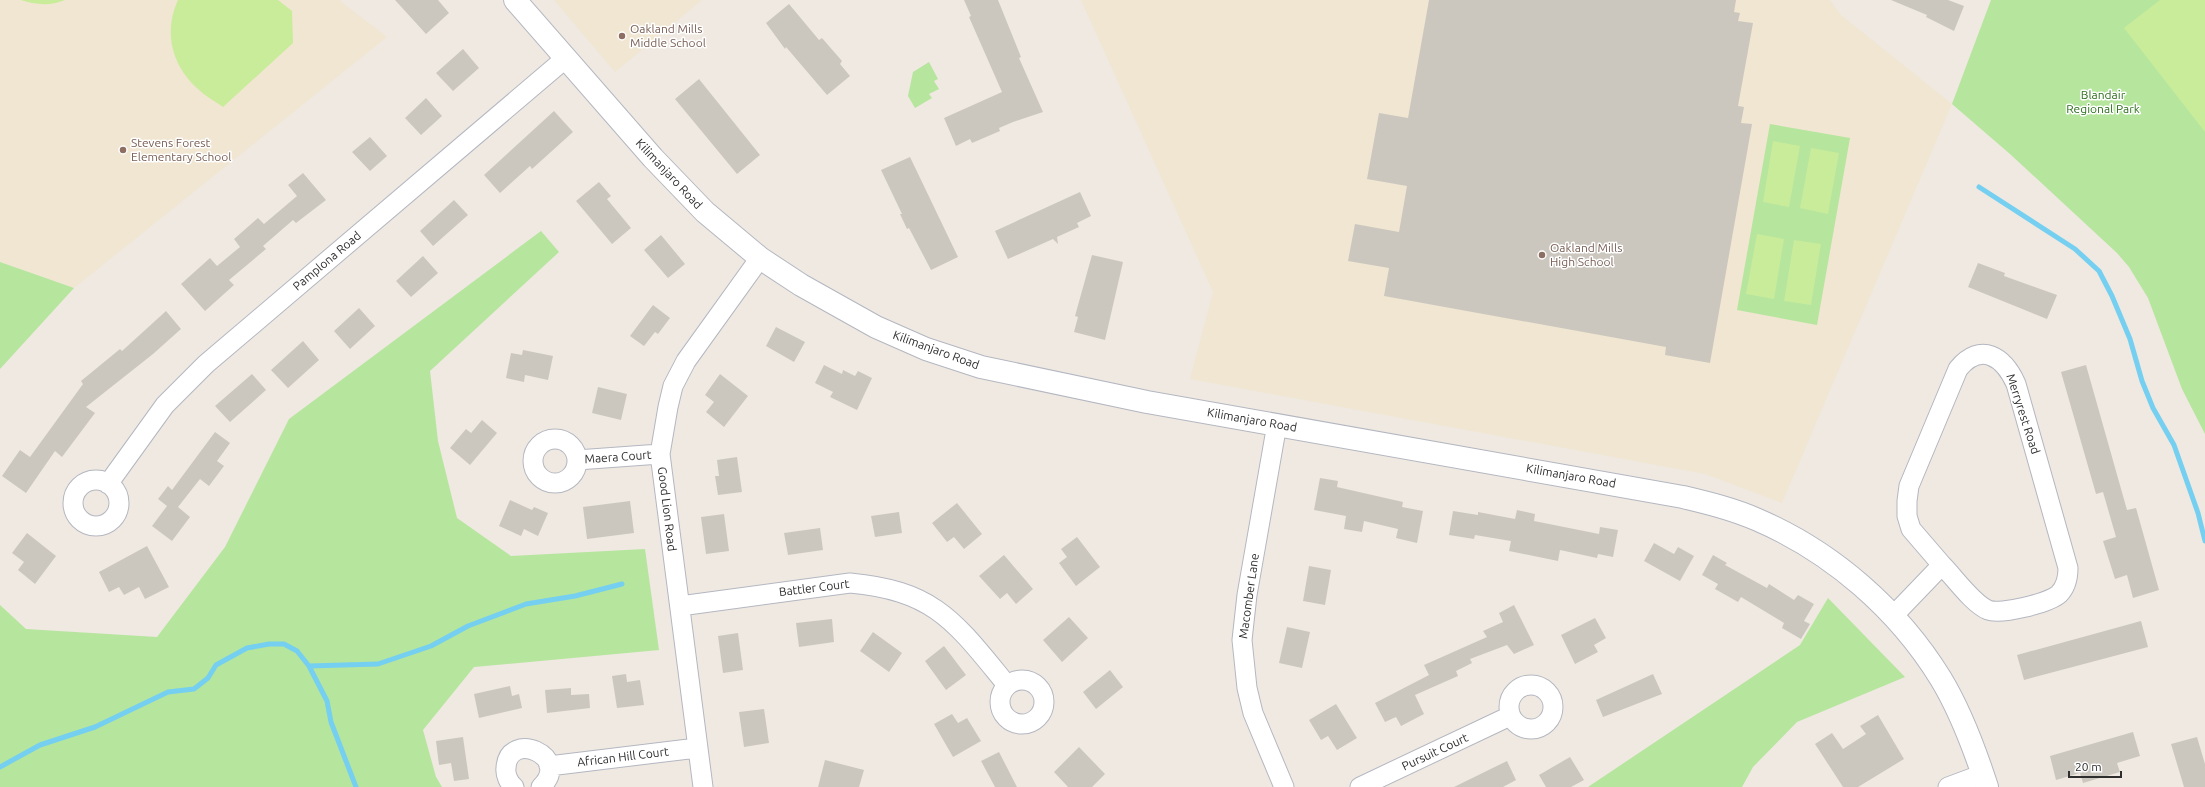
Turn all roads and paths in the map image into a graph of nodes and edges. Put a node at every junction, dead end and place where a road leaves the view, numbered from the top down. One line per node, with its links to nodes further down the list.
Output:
1 (515, 0): 2 (street, Kilimanjaro Road)
2 (566, 58): 3 (street, Kilimanjaro Road); 7 (street, Pamplona Road)
3 (760, 258): 4 (street, Kilimanjaro Road); 5 (street, Good Lion Road)
4 (1277, 424): 10 (street, Kilimanjaro Road); 19 (street, Macomber Lane)
5 (660, 454): 6 (street, Maera Court); 9 (street, Good Lion Road)
6 (577, 460)
7 (108, 484)
8 (1942, 565): 8 (street, Merryrest Road); 10 (street)
9 (680, 606): 11 (street, Battler Court); 13 (street, Good Lion Road)
10 (1893, 616): 15 (street, Kilimanjaro Road)
11 (1007, 685)
12 (1510, 716): 20 (street, Pursuit Court)
13 (697, 748): 14 (street, African Hill Court); 18 (street, Good Lion Road)
14 (549, 766): 16 (street); 17 (street)
15 (1985, 781): 21 (street)
16 (514, 787)
17 (541, 787)
18 (703, 787)
19 (1284, 787)
20 (1360, 787)
21 (1948, 787)

